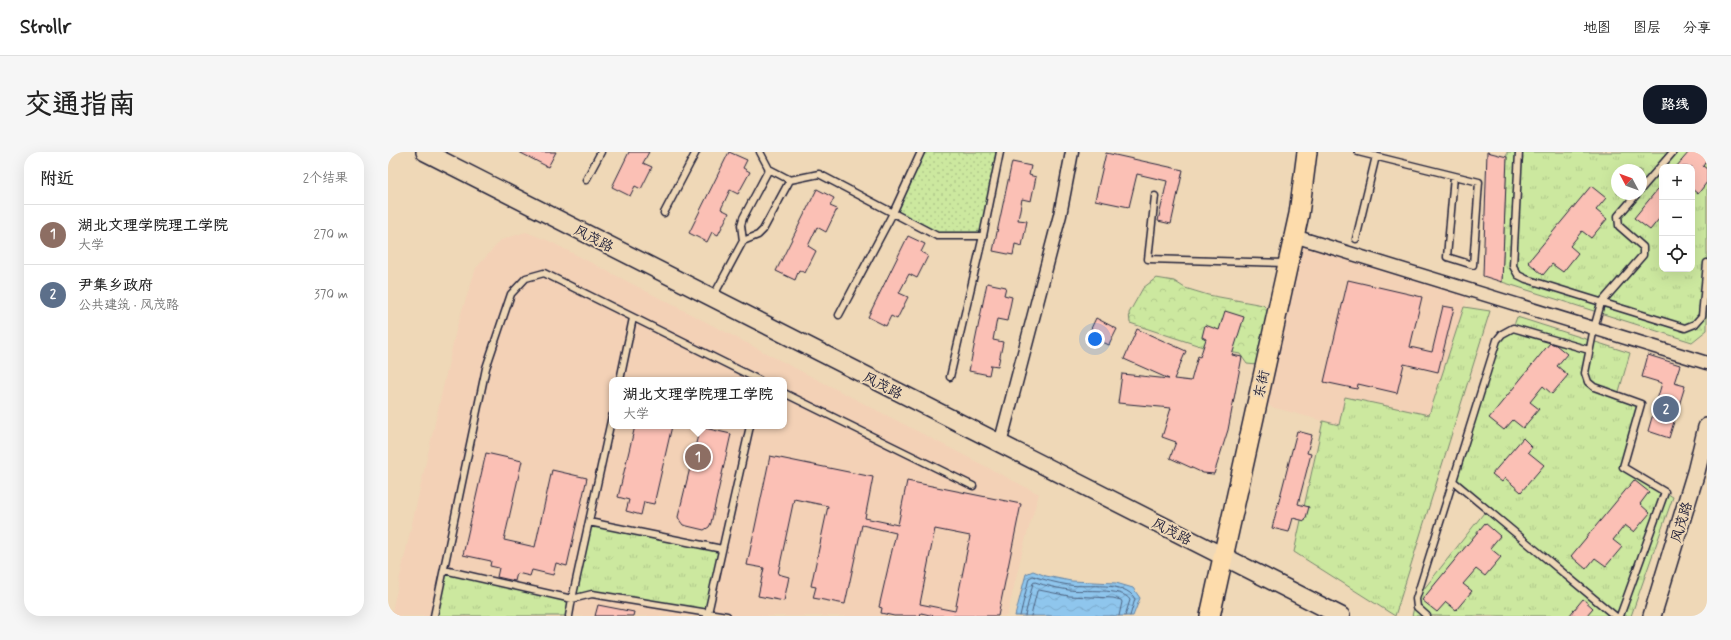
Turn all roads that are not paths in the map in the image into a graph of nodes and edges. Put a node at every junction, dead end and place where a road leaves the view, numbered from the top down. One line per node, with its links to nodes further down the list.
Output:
1 (425, 152): 28 (street, 风茂路)
2 (601, 152): 15 (lane)
3 (696, 152): 20 (lane)
4 (760, 152): 13 (lane)
5 (921, 152): 21 (lane)
6 (1000, 152): 22 (lane)
7 (1072, 152): 42 (street)
8 (1307, 152): 23 (main road, 东街)
9 (1358, 152): 12 (lane)
10 (1519, 152): 29 (lane)
11 (1673, 152): 17 (lane)
12 (1376, 156): 14 (lane); 24 (lane)
13 (769, 169): 16 (lane); 25 (lane)
14 (1454, 176): 14 (lane)
15 (586, 180)
16 (790, 180): 21 (lane); 25 (lane)
17 (1647, 182)
18 (1155, 196): 26 (lane)
19 (1632, 200): 29 (lane)
20 (664, 213)
21 (893, 213): 22 (lane); 30 (lane)
22 (983, 236): 37 (lane)
23 (1294, 236): 26 (main road, 东街); 32 (street)
24 (1356, 239)
25 (743, 241): 28 (lane)
26 (1288, 263): 47 (main road, 东街)
27 (1707, 263): 29 (lane)
28 (712, 298): 42 (street, 风茂路)
29 (1601, 303): 32 (lane)
30 (839, 314)
31 (633, 318): 35 (lane); 36 (lane); 48 (lane)
32 (1594, 328): 33 (lane); 34 (street)
33 (1589, 350): 43 (lane); 58 (lane)
34 (1707, 363)
35 (621, 377)
36 (753, 377)
37 (950, 377)
38 (787, 394): 44 (lane)
39 (1707, 427): 59 (street, 风茂路)
40 (609, 429): 45 (lane)
41 (749, 429): 46 (lane)
42 (1000, 444): 47 (street, 风茂路)
43 (1453, 480): 56 (lane); 57 (lane)
44 (973, 486)
45 (589, 522): 46 (lane); 49 (lane)
46 (722, 549): 50 (lane)
47 (1222, 557): 54 (main road, 东街); 55 (street, 风茂路)
48 (444, 570): 49 (lane); 51 (lane)
49 (572, 599): 50 (lane); 52 (lane)
50 (707, 614): 53 (lane)
51 (434, 616)
52 (568, 616)
53 (727, 616)
54 (1210, 616)
55 (1341, 616)
56 (1427, 616)
57 (1615, 616)
58 (1620, 616)
59 (1652, 616)

